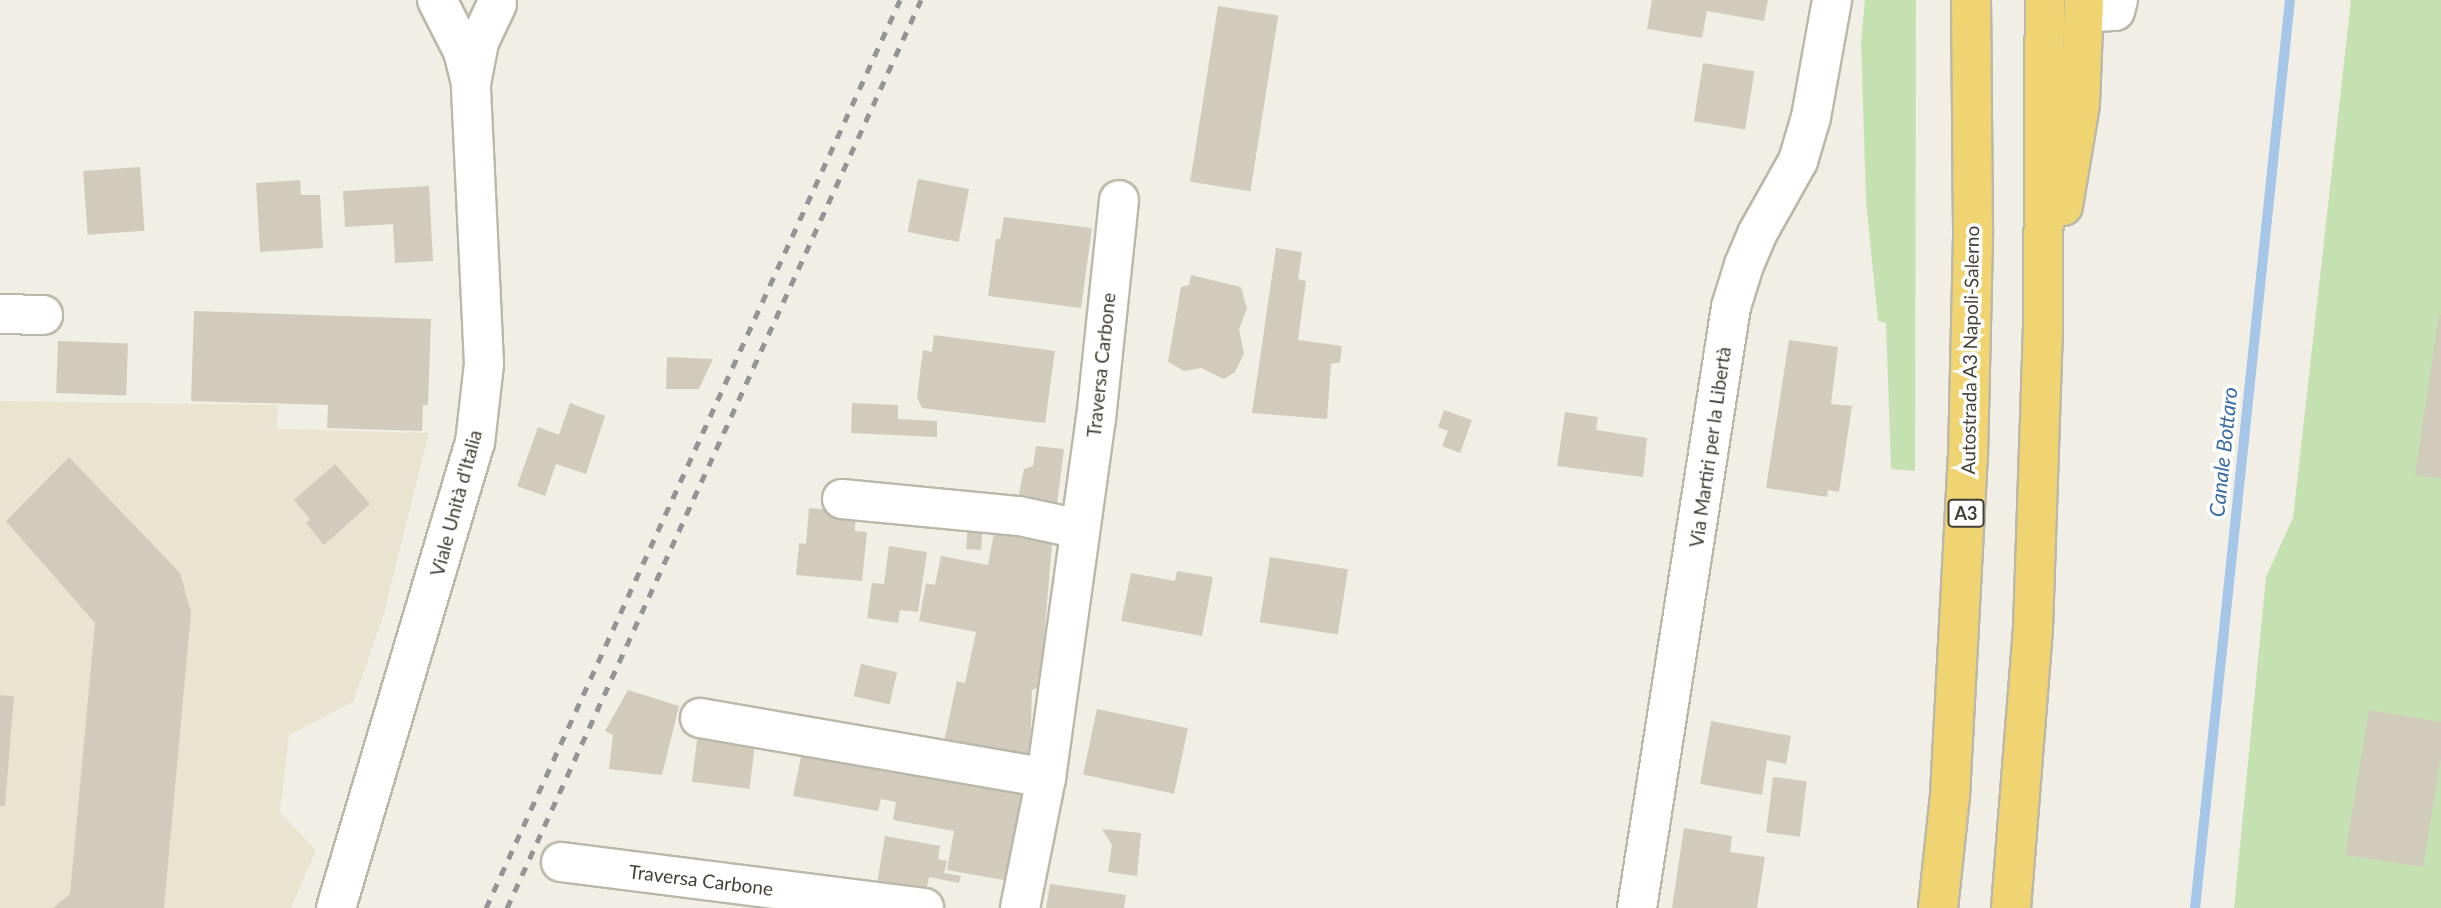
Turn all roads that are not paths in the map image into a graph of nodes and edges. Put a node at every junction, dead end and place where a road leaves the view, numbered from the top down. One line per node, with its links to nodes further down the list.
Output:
1 (439, 0): 6 (street, Viale Unità d'Italia); 8 (street, Viale Unità d'Italia)
2 (1832, 0): 22 (street, Via Martiri per la Libertà)
3 (1943, 0): 10 (highway)
4 (1971, 0): 10 (highway, Autostrada A3 Napoli-Salerno / A3)
5 (2045, 0): 13 (highway)
6 (500, 2): 8 (street, Viale Unità d'Italia)
7 (2095, 4): 13 (highway)
8 (471, 84): 19 (street, Viale Unità d'Italia)
9 (1119, 200): 15 (street, Traversa Carbone)
10 (1973, 229): 23 (highway, Autostrada A3 Napoli-Salerno / A3)
11 (0, 314): 12 (street)
12 (43, 316)
13 (2043, 329): 24 (highway)
14 (842, 499): 15 (street)
15 (1080, 529): 17 (street, Traversa Carbone)
16 (700, 718): 17 (street)
17 (1046, 778): 21 (street, Traversa Carbone)
18 (561, 862): 20 (street, Traversa Carbone)
19 (336, 908)
20 (924, 908)
21 (1020, 908)
22 (1637, 908)
23 (1938, 908)
24 (2011, 908)

